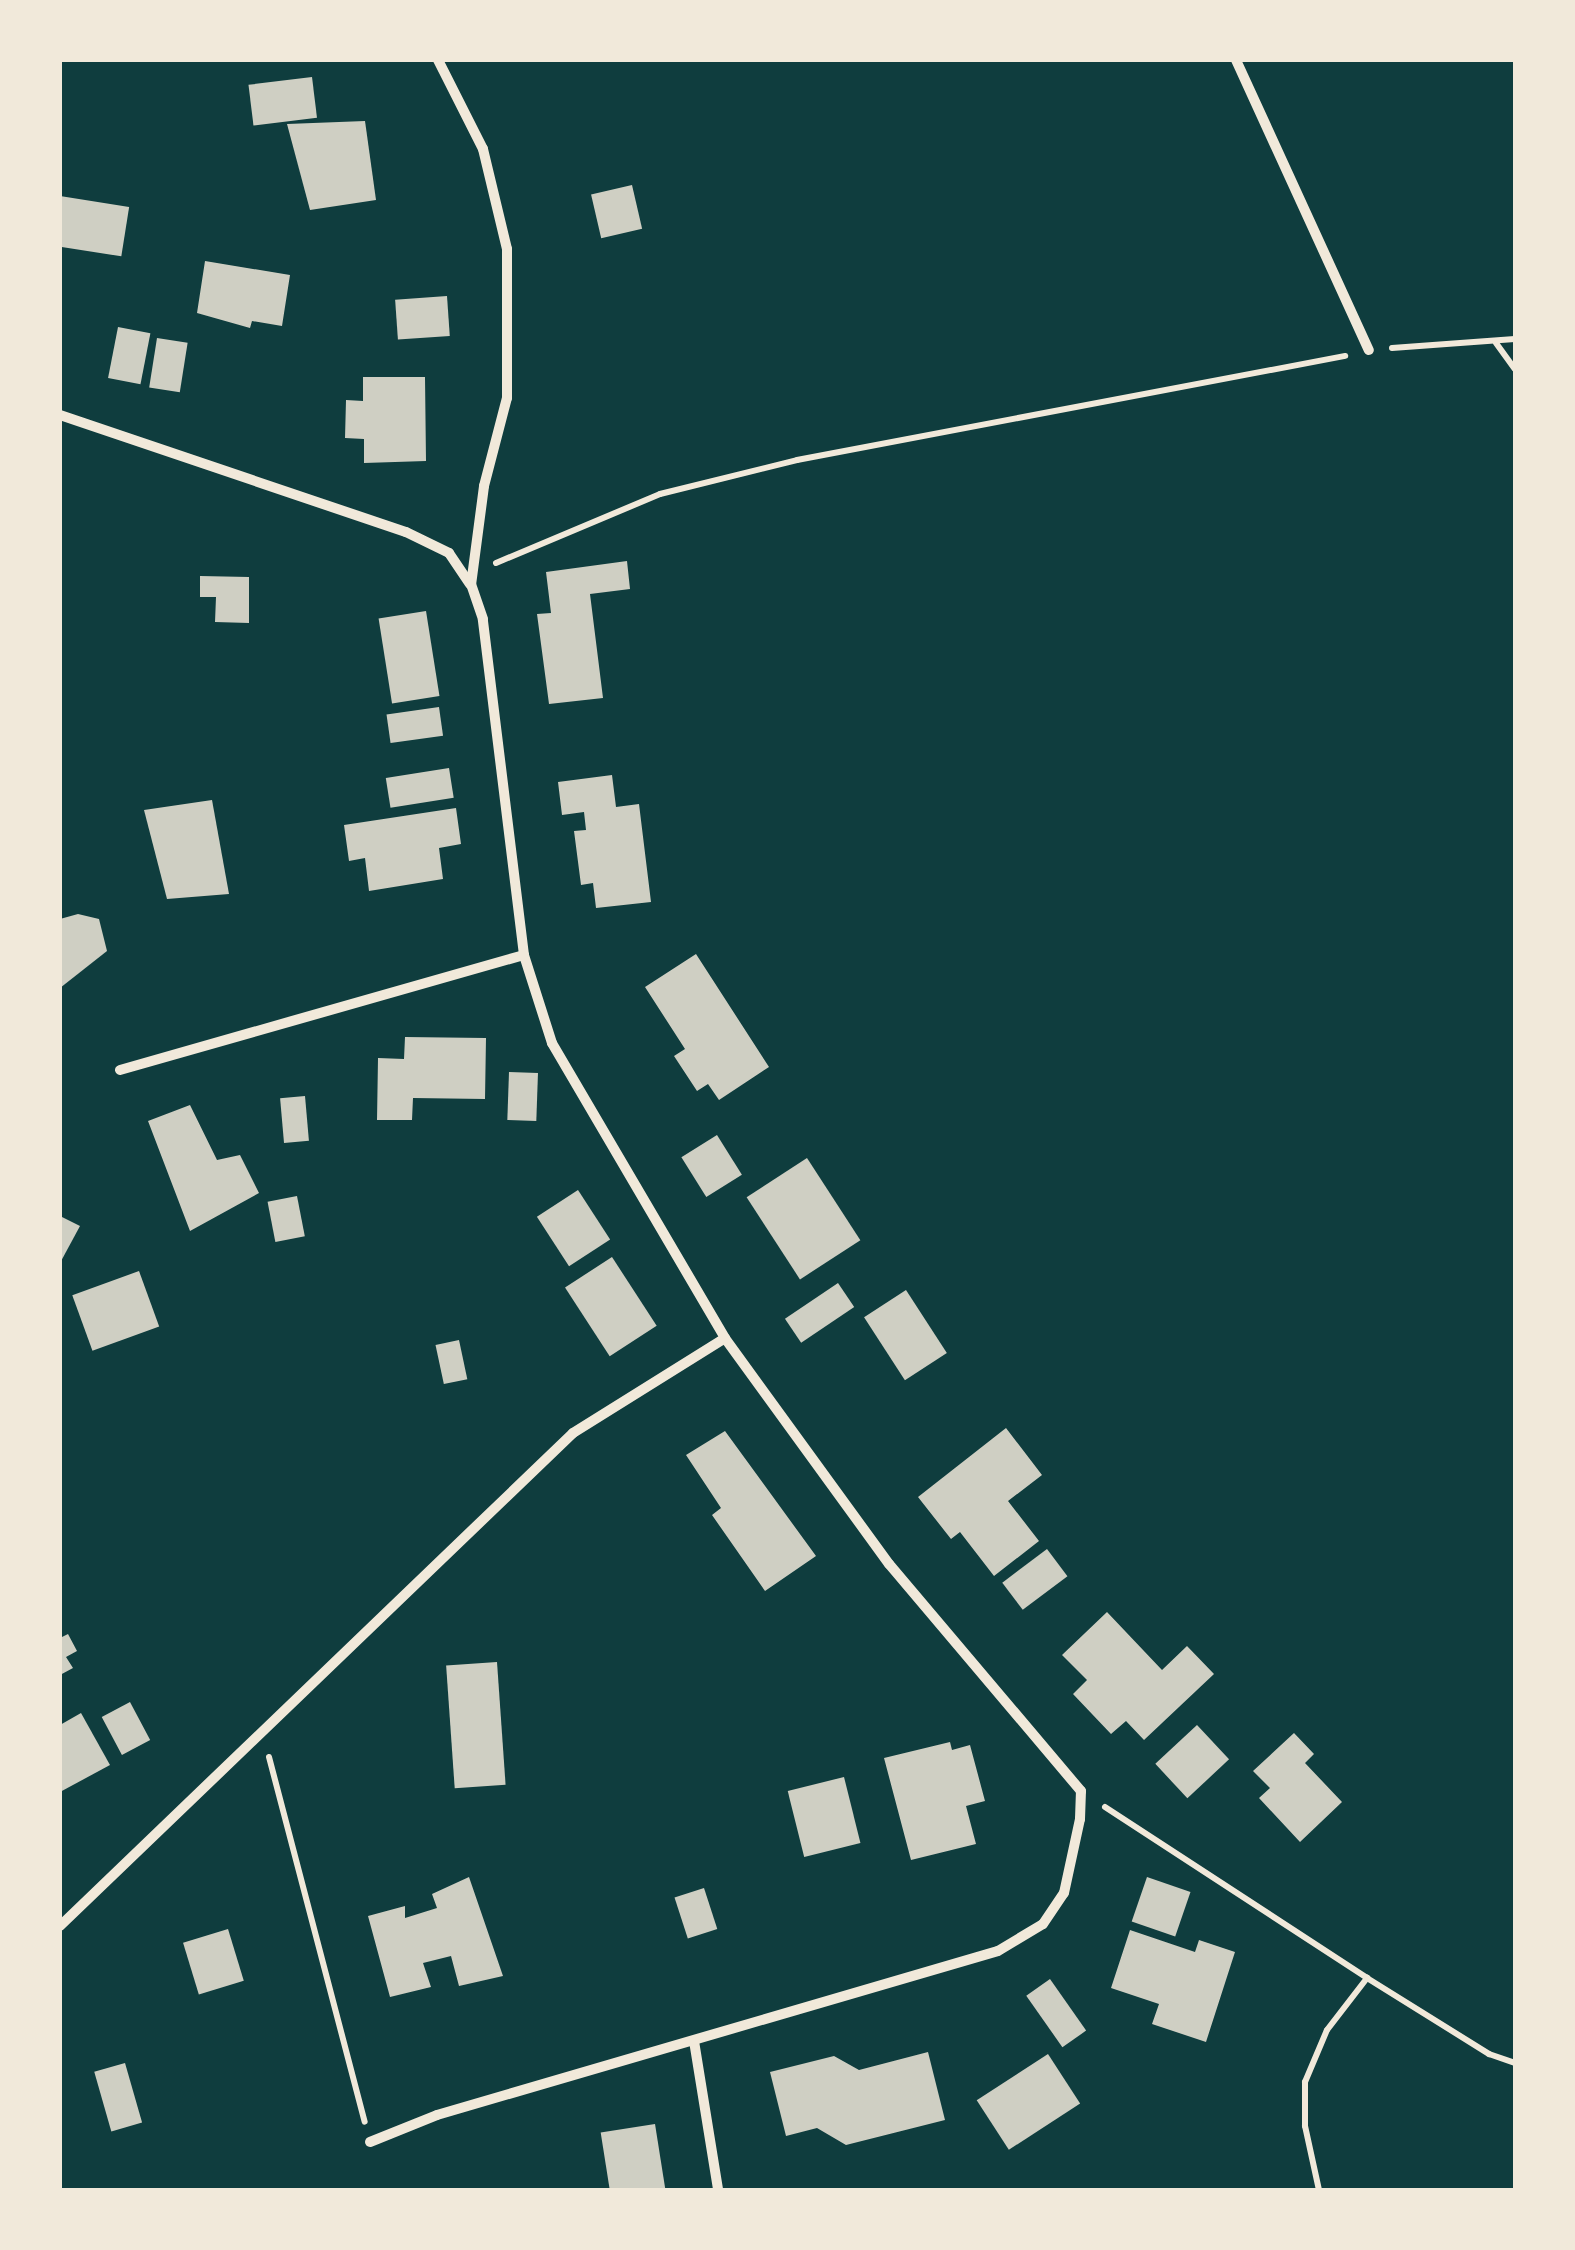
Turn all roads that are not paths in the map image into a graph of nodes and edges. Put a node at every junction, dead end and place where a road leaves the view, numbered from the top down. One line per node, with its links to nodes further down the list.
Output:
1 (438, 60): 5 (street)
2 (1236, 60): 3 (street)
3 (1369, 350)
4 (60, 415): 5 (street)
5 (471, 585): 6 (street)
6 (524, 956): 7 (street); 8 (street)
7 (120, 1070)
8 (725, 1338): 9 (street); 10 (street)
9 (60, 1926)
10 (694, 2041): 11 (street); 12 (street)
11 (370, 2142)
12 (718, 2190)

